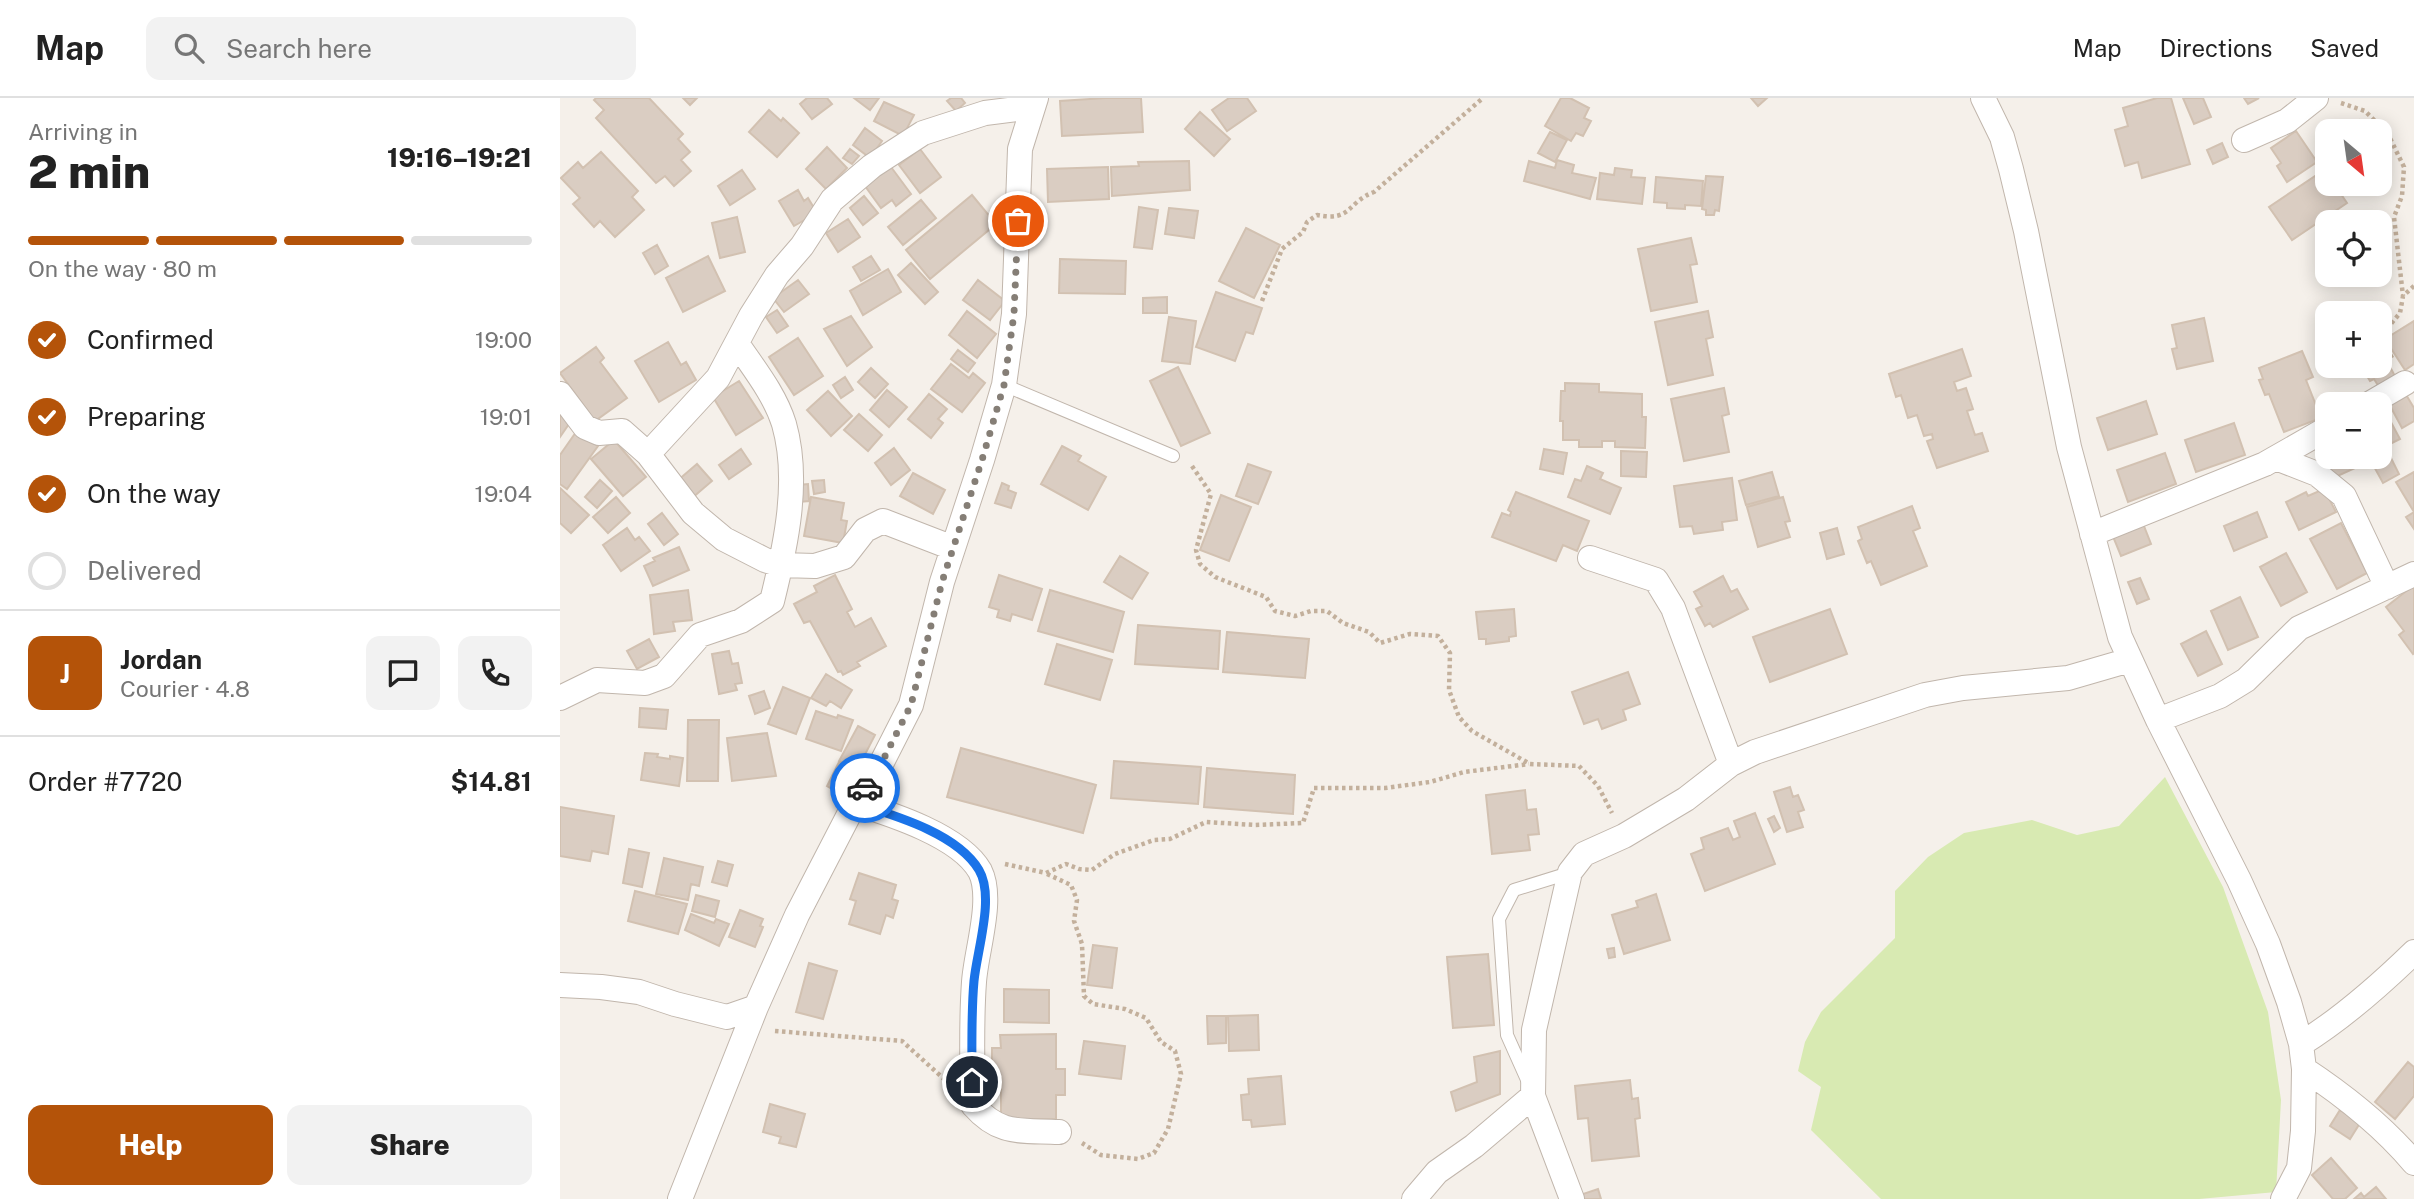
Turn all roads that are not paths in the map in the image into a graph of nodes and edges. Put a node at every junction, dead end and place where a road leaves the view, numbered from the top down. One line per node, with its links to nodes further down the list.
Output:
1 (1983, 98): 14 (street)
2 (2328, 100): 4 (street)
3 (1034, 102): 5 (street); 7 (street)
4 (2244, 140)
5 (738, 345): 11 (street); 17 (street)
6 (2405, 383): 8 (street)
7 (1004, 385): 12 (lane); 15 (street)
8 (2390, 392)
9 (560, 394): 11 (street)
10 (2315, 436): 13 (street)
11 (648, 454): 17 (street)
12 (1173, 457)
13 (2276, 458): 14 (street); 19 (street)
14 (2092, 534): 20 (street)
15 (953, 548): 17 (street); 24 (street)
16 (1590, 558): 23 (street)
17 (781, 565): 21 (street)
18 (2414, 574): 19 (street)
19 (2387, 587): 22 (street)
20 (2130, 660): 22 (street); 23 (street)
21 (560, 698)
22 (2158, 720): 29 (street)
23 (1731, 764): 25 (street)
24 (855, 803): 28 (street); 32 (street)
25 (1570, 872): 31 (street); 31 (lane)
26 (2414, 952): 29 (street)
27 (560, 985): 28 (street)
28 (756, 1007): 34 (street)
29 (2301, 1044): 30 (street)
30 (2304, 1069): 33 (street); 37 (street)
31 (1533, 1096): 35 (street); 36 (street)
32 (1059, 1132)
33 (2414, 1163)
34 (680, 1199)
35 (1414, 1199)
36 (1572, 1199)
37 (2283, 1199)

